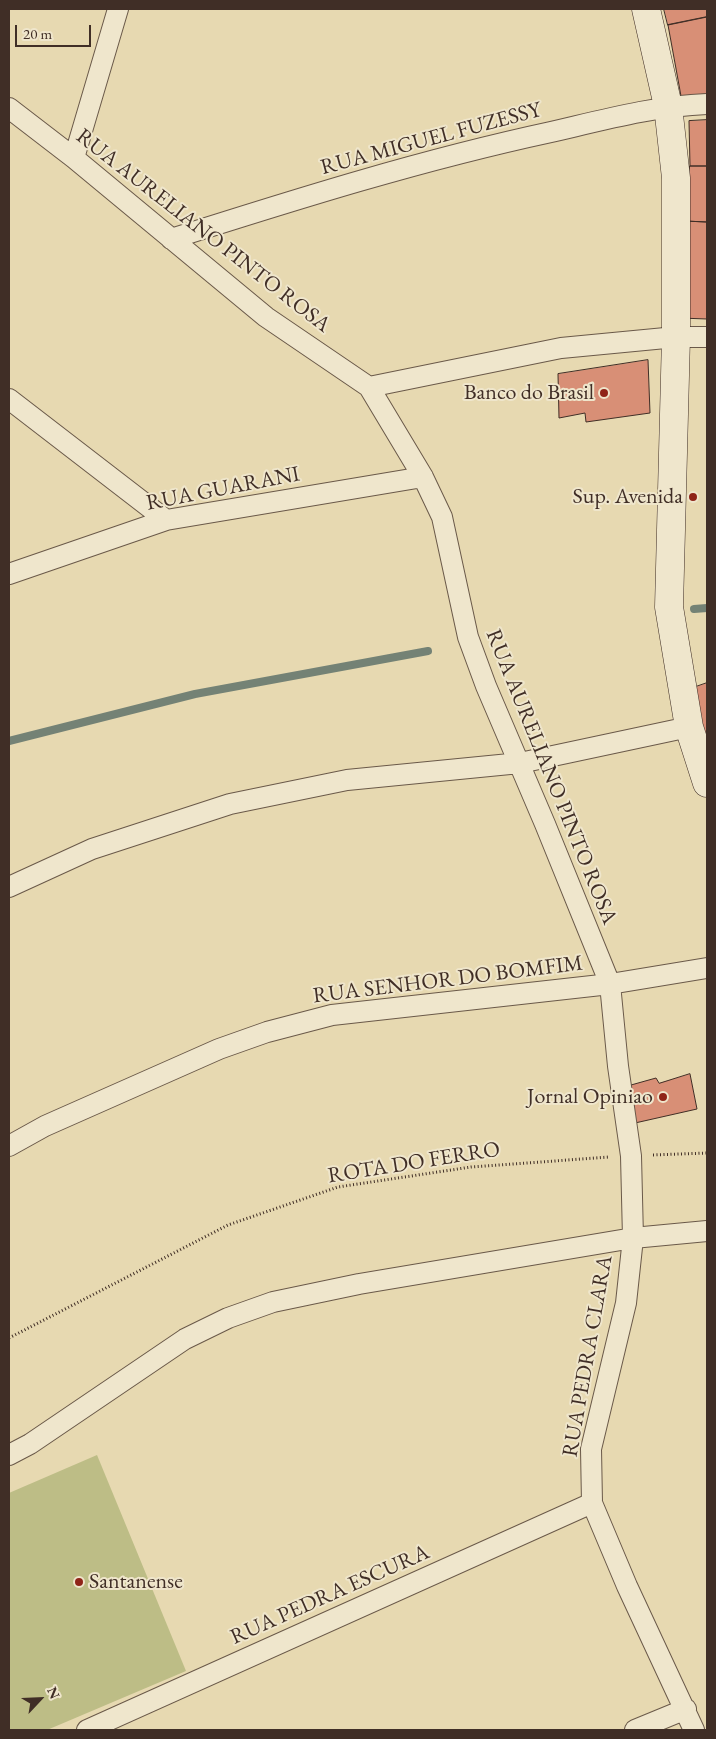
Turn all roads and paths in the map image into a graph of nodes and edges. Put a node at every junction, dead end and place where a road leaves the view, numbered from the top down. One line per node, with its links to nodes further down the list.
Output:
1 (118, 9): 6 (street)
2 (646, 9): 4 (main road)
3 (707, 104): 4 (street, RUA MIGUEL FUZESSY)
4 (668, 106): 7 (street, RUA MIGUEL FUZESSY); 9 (main road)
5 (9, 108): 6 (street, RUA AURELIANO PINTO ROSA)
6 (74, 158): 7 (street, RUA AURELIANO PINTO ROSA)
7 (171, 239): 10 (street, RUA AURELIANO PINTO ROSA)
8 (707, 336): 9 (street)
9 (676, 337): 10 (street); 15 (main road)
10 (369, 387): 12 (street, RUA AURELIANO PINTO ROSA)
11 (9, 399): 13 (street)
12 (423, 477): 13 (street, RUA GUARANI); 16 (street, RUA AURELIANO PINTO ROSA)
13 (166, 520): 14 (street, RUA GUARANI)
14 (9, 574)
15 (689, 727): 16 (street); 17 (main road)
16 (520, 763): 18 (street); 20 (street, RUA AURELIANO PINTO ROSA)
17 (707, 783)
18 (9, 887)
19 (707, 968): 20 (street, RUA SENHOR DO BOMFIM)
20 (610, 984): 21 (street, RUA SENHOR DO BOMFIM); 23 (street, RUA AURELIANO PINTO ROSA)
21 (9, 1146)
22 (707, 1153): 23 (path, ROTA DO FERRO)
23 (630, 1156): 25 (street, RUA AURELIANO PINTO ROSA); 26 (path, ROTA DO FERRO)
24 (707, 1231): 25 (street)
25 (633, 1238): 27 (street); 28 (street, RUA PEDRA CLARA)
26 (9, 1338)
27 (9, 1455)
28 (592, 1503): 29 (street, RUA PEDRA CLARA); 30 (street, RUA PEDRA ESCURA)
29 (686, 1709): 31 (street); 32 (street, RUA PEDRA CLARA)
30 (87, 1730)
31 (635, 1730)
32 (694, 1730)

